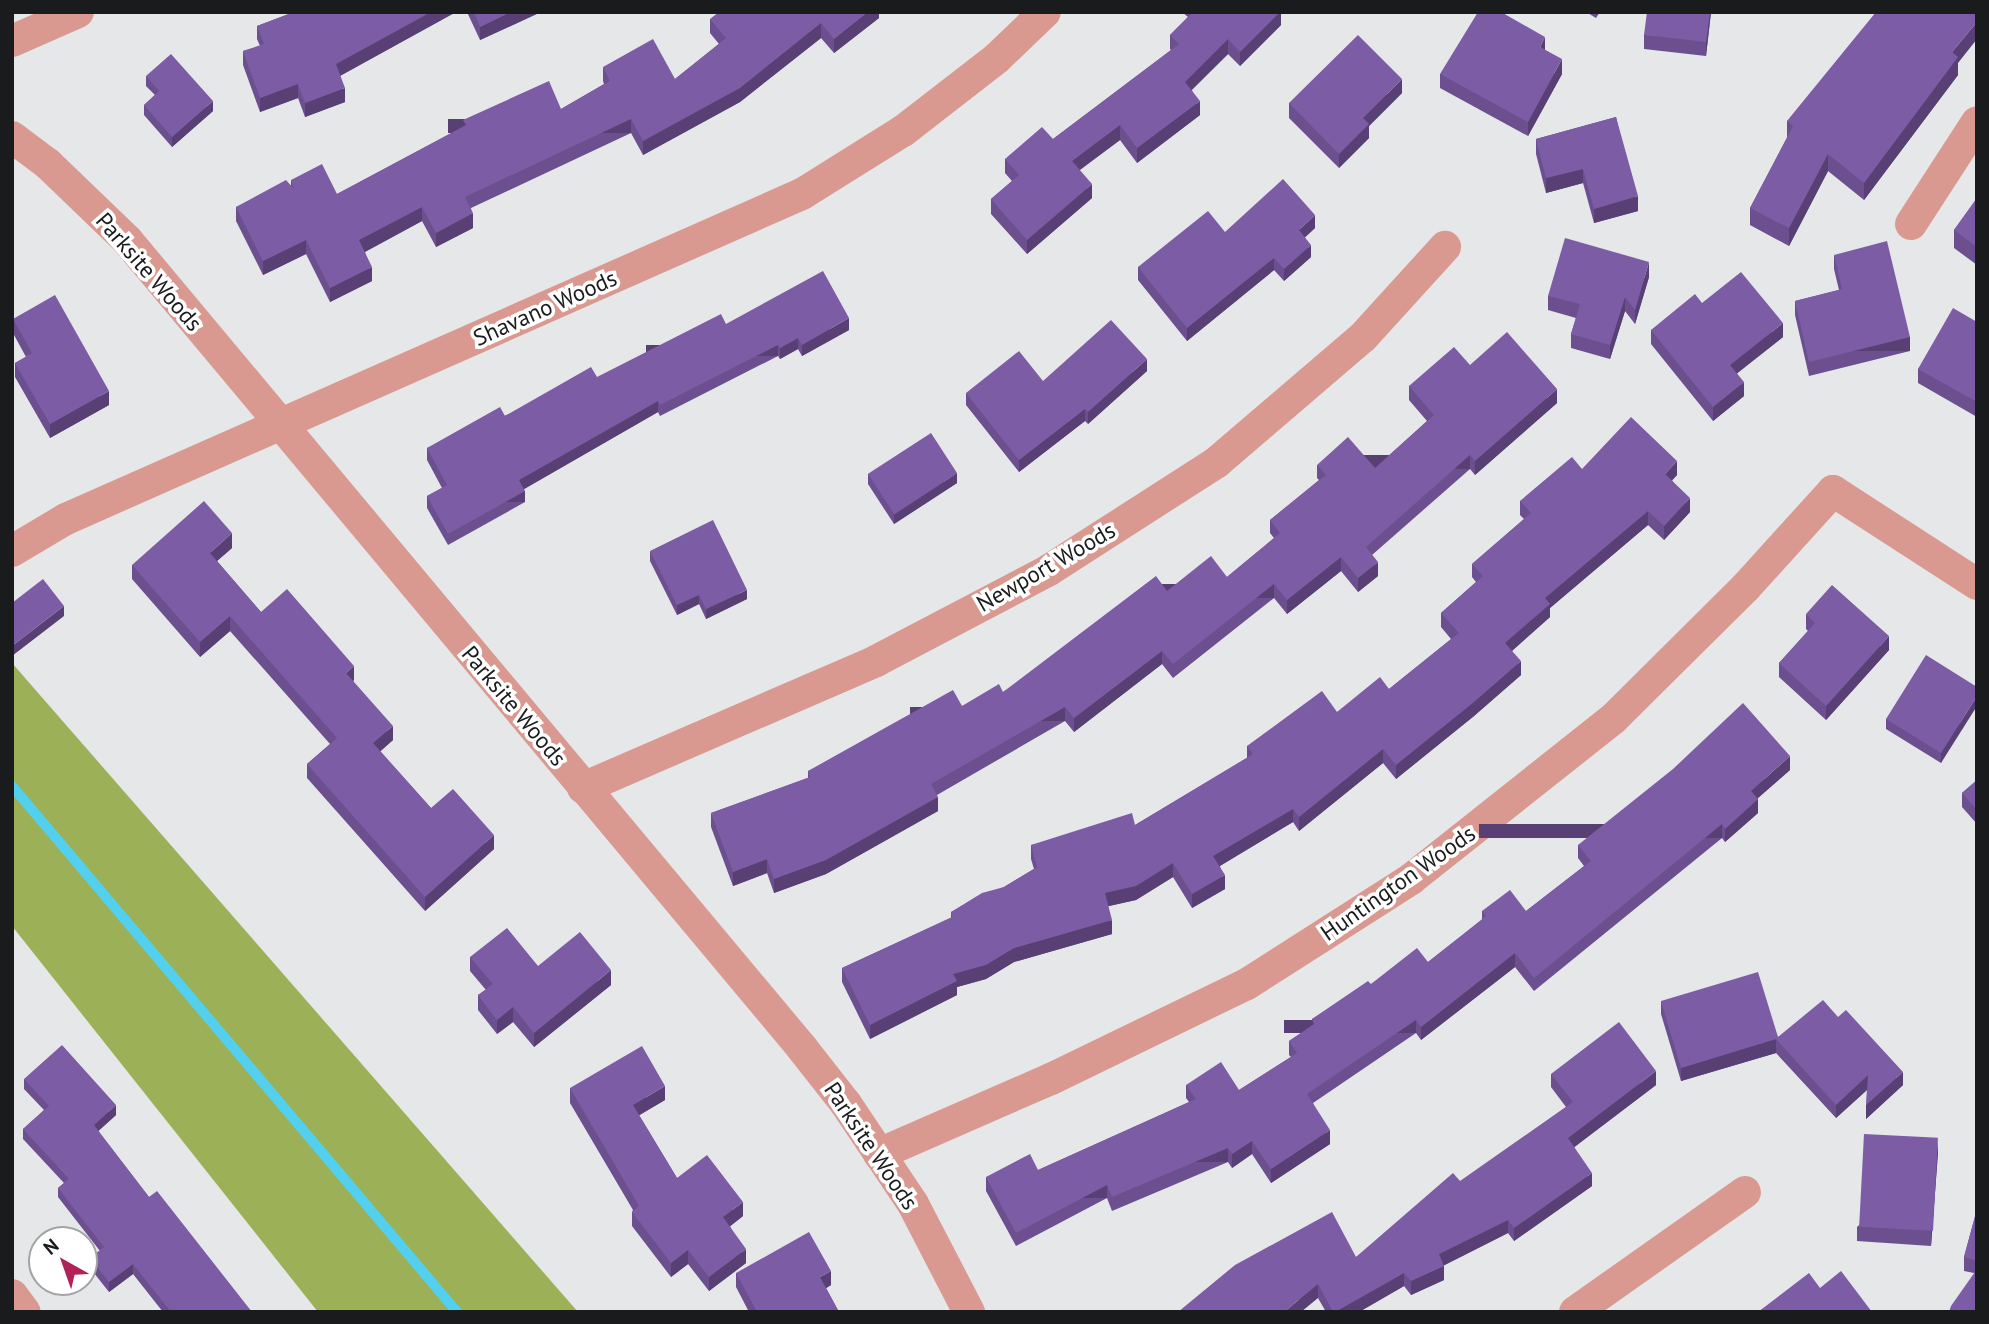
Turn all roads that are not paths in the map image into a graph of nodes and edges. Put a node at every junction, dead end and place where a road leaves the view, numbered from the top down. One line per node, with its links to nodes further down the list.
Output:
1 (78, 12): 3 (street)
2 (1045, 12): 8 (street, Shavano Woods)
3 (12, 41)
4 (1977, 122): 6 (street)
5 (12, 137): 8 (street, Parksite Woods)
6 (1912, 224)
7 (1445, 247): 11 (street, Newport Woods)
8 (278, 426): 9 (street, Shavano Woods); 11 (street, Parksite Woods)
9 (12, 551)
10 (1977, 584): 12 (street, Huntington Woods)
11 (583, 788): 12 (street, Parksite Woods)
12 (879, 1154): 16 (street, Parksite Woods)
13 (1745, 1192): 17 (street)
14 (12, 1295): 15 (street)
15 (25, 1312)
16 (969, 1312)
17 (1575, 1312)

